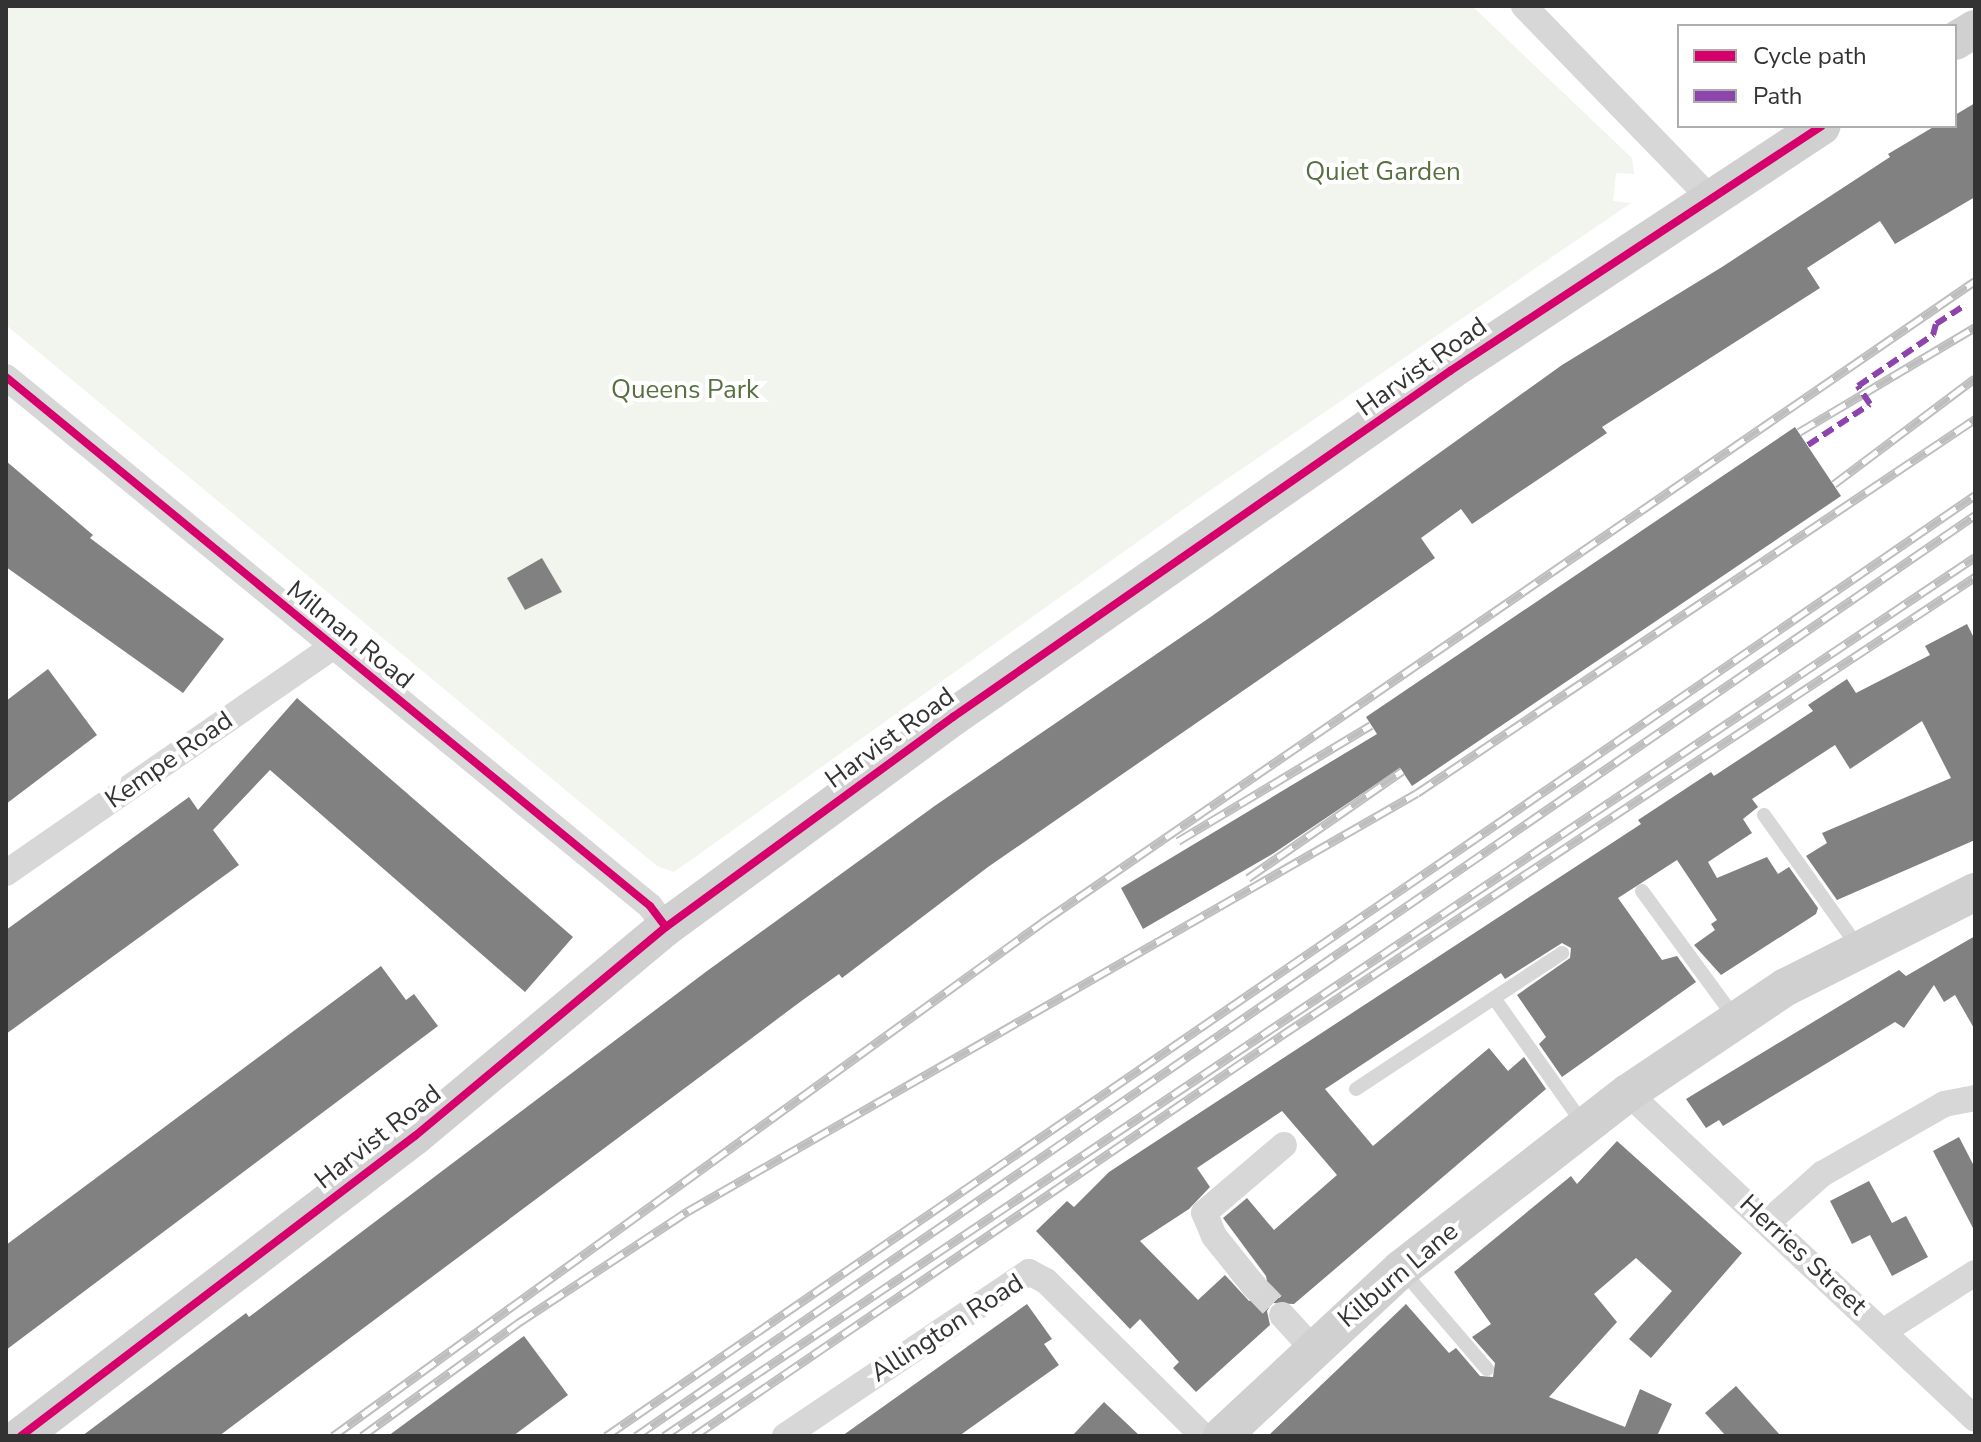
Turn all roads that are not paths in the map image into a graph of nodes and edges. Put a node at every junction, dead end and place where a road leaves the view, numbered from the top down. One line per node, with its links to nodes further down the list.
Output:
1 (1524, 6): 5 (street)
2 (1975, 29): 3 (main road)
3 (1957, 40)
4 (1818, 128): 5 (main road, Harvist Road)
5 (1709, 197): 12 (main road, Harvist Road)
6 (6, 377): 7 (street, Milman Road)
7 (332, 647): 9 (street, Kempe Road); 12 (street, Milman Road)
8 (1764, 815): 13 (lane)
9 (6, 873)
10 (1642, 891): 16 (lane)
11 (1975, 892): 13 (main road, Kilburn Lane)
12 (666, 927): 31 (main road, Harvist Road)
13 (1859, 949): 16 (main road, Kilburn Lane)
14 (1562, 953): 15 (lane)
15 (1494, 998): 17 (lane); 20 (lane)
16 (1735, 1018): 18 (main road, Kilburn Lane)
17 (1356, 1089)
18 (1628, 1093): 20 (main road, Kilburn Lane); 22 (street, Herries Street)
19 (1975, 1098): 22 (street)
20 (1584, 1126): 23 (main road, Kilburn Lane)
21 (1284, 1145): 25 (street)
22 (1769, 1221): 27 (street, Herries Street)
23 (1401, 1269): 28 (main road, Kilburn Lane); 29 (lane)
24 (1975, 1273): 27 (street)
25 (1254, 1286)
26 (1282, 1315): 28 (street)
27 (1884, 1331): 30 (street, Herries Street)
28 (1313, 1349): 34 (main road, Kilburn Lane)
29 (1487, 1369)
30 (1975, 1419)
31 (21, 1436)
32 (785, 1436): 33 (street, Allington Road)
33 (1203, 1436)
34 (1222, 1436)

